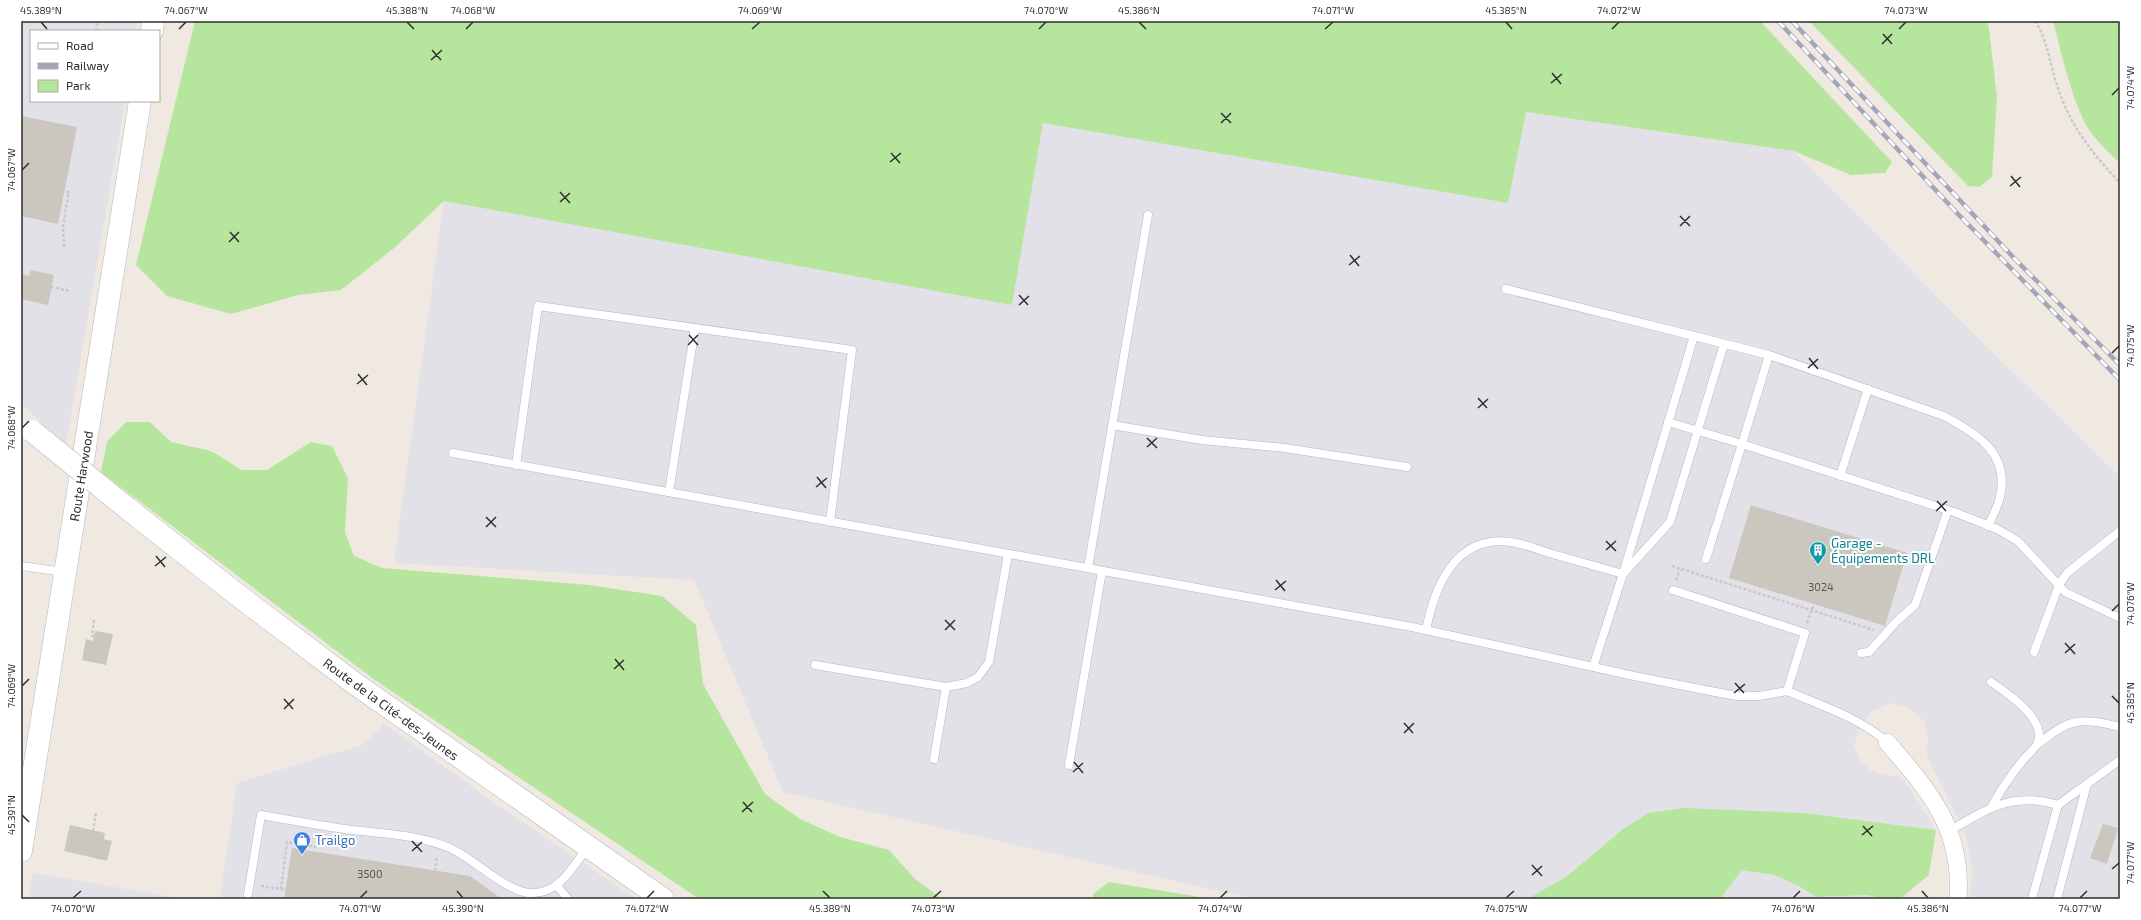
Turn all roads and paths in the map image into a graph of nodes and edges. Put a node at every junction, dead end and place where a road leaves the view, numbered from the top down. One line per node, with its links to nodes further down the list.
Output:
1 (2035, 21): 3 (path)
2 (140, 102): 35 (main road, Route Harwood)
3 (2120, 182)
4 (65, 192): 6 (path)
5 (1148, 215): 17 (lane)
6 (64, 247)
7 (51, 287): 9 (path)
8 (1506, 289): 11 (lane)
9 (70, 291)
10 (695, 328): 21 (lane); 24 (lane); 26 (lane)
11 (1694, 336): 12 (lane); 15 (lane)
12 (1724, 344): 13 (lane); 18 (lane)
13 (1769, 355): 14 (lane); 19 (lane)
14 (1868, 389): 23 (lane); 27 (lane)
15 (1668, 422): 18 (lane); 36 (lane)
16 (27, 426): 67 (main road, Route de la Cité-des-Jeunes, bridge)
17 (1112, 426): 22 (lane); 33 (lane)
18 (1698, 431): 19 (lane); 36 (lane)
19 (1742, 444): 23 (lane); 30 (lane)
20 (453, 453): 21 (lane)
21 (516, 465): 24 (lane)
22 (1407, 467)
23 (1840, 476): 25 (lane)
24 (669, 492): 26 (lane)
25 (1948, 510): 27 (lane); 47 (lane)
26 (830, 522): 29 (lane)
27 (1988, 526): 37 (lane)
28 (2120, 531): 37 (lane)
29 (1008, 554): 33 (lane); 51 (lane)
30 (1706, 559)
31 (21, 566): 35 (lane)
32 (1672, 566): 40 (path)
33 (1088, 568): 34 (lane)
34 (1102, 571): 43 (lane); 58 (lane)
35 (65, 572): 70 (main road, Route Harwood)
36 (1623, 574): 43 (lane); 49 (lane)
37 (2059, 585): 41 (lane); 46 (lane)
38 (1673, 590): 52 (lane)
39 (1814, 604): 40 (path)
40 (1811, 610): 44 (path)
41 (2120, 618)
42 (94, 620): 45 (path)
43 (1426, 630): 49 (lane)
44 (1878, 631)
45 (94, 636)
46 (2034, 652)
47 (1861, 653)
48 (815, 665): 51 (lane)
49 (1593, 667): 52 (lane)
50 (1991, 682): 55 (lane)
51 (946, 687): 56 (lane)
52 (1787, 691): 54 (lane)
53 (2120, 727): 55 (lane)
54 (1888, 742): 64 (street)
55 (2038, 744): 61 (lane)
56 (934, 758)
57 (2120, 760): 59 (lane)
58 (1069, 765)
59 (2087, 784): 60 (lane); 81 (lane)
60 (2058, 805): 61 (lane); 80 (lane)
61 (1992, 806): 64 (lane)
62 (96, 813): 63 (path)
63 (93, 831)
64 (1949, 831): 79 (street)
65 (302, 845): 66 (path); 68 (path); 74 (path)
66 (316, 847)
67 (587, 847): 72 (lane); 78 (main road, Route de la Cité-des-Jeunes)
68 (301, 850)
69 (438, 850): 71 (path)
70 (21, 851)
71 (435, 871)
72 (557, 886): 76 (lane); 77 (lane)
73 (275, 888): 74 (path)
74 (281, 889): 75 (path)
75 (286, 890)
76 (248, 894)
77 (565, 898)
78 (663, 899)
79 (1958, 899)
80 (2032, 899)
81 (2057, 899)

